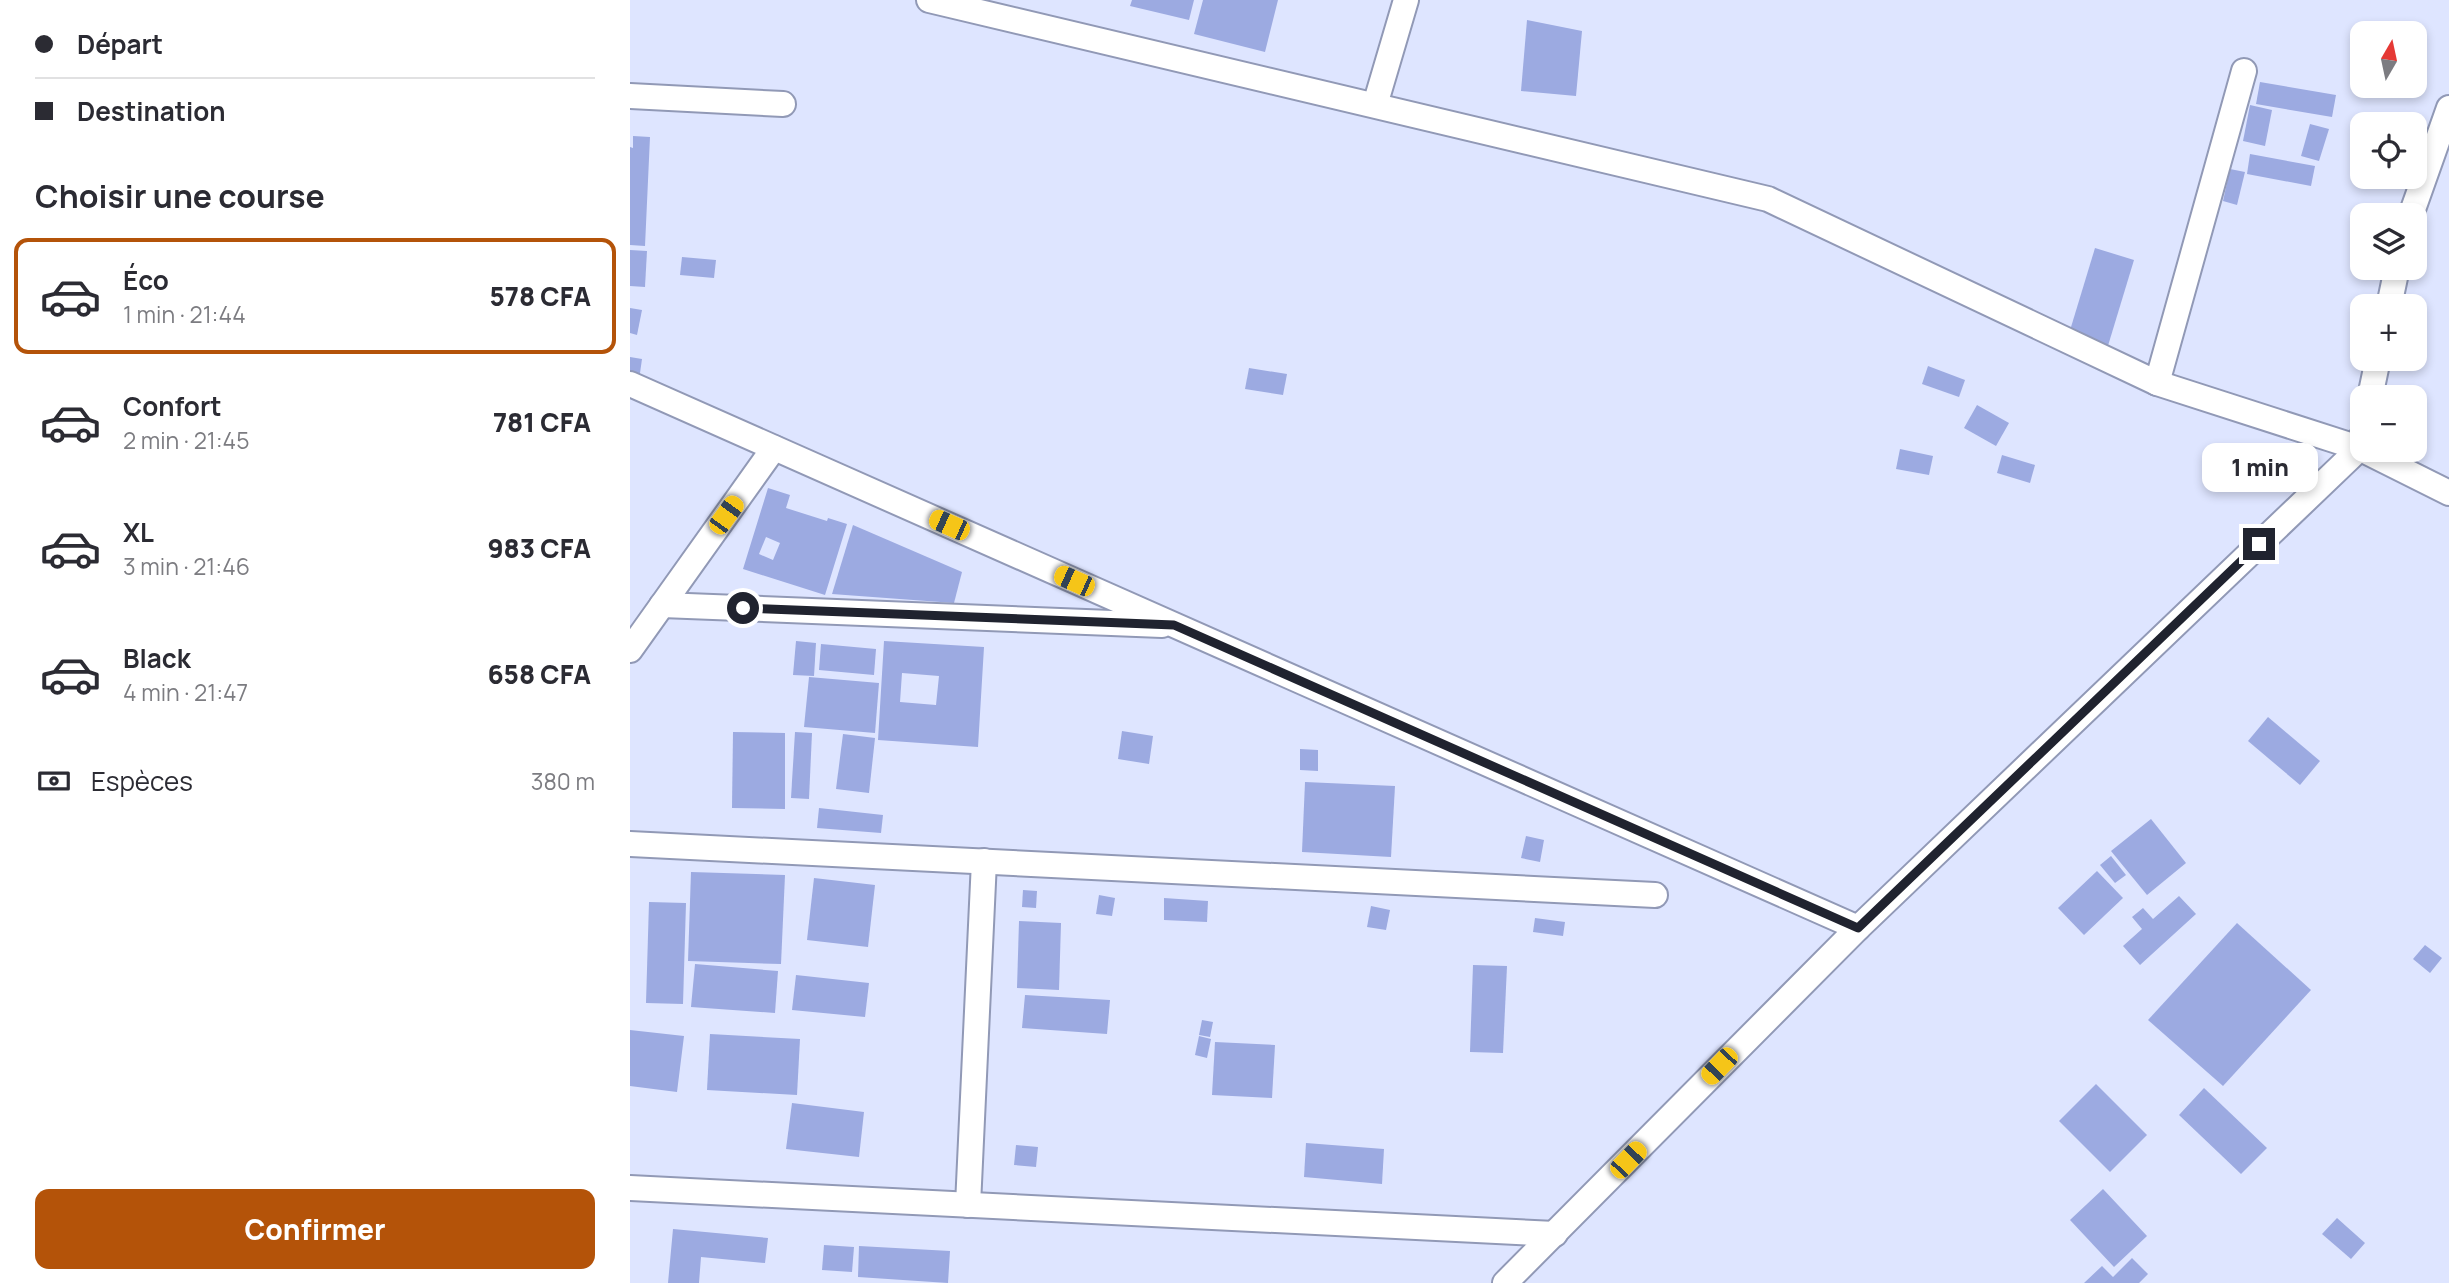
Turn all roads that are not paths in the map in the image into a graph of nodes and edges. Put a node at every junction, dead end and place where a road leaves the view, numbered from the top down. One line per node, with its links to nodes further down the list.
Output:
1 (929, 0): 6 (street)
2 (1406, 0): 6 (street)
3 (2244, 71): 9 (street)
4 (630, 96): 5 (street)
5 (783, 104)
6 (1374, 105): 9 (street)
7 (2449, 108): 8 (street)
8 (2415, 203)
9 (2157, 383): 11 (street)
10 (630, 384): 12 (street)
11 (2350, 442)
12 (774, 448): 16 (street); 17 (street)
13 (2350, 457): 22 (street)
14 (2392, 462): 15 (street)
15 (2449, 493)
16 (662, 604): 17 (street); 18 (street)
17 (1174, 625): 22 (street)
18 (630, 650)
19 (630, 844): 20 (street)
20 (984, 861): 21 (street); 24 (street)
21 (1655, 895)
22 (1858, 928): 25 (street)
23 (630, 1188): 24 (street)
24 (968, 1205): 25 (street)
25 (1555, 1234): 26 (street)
26 (1505, 1283)

